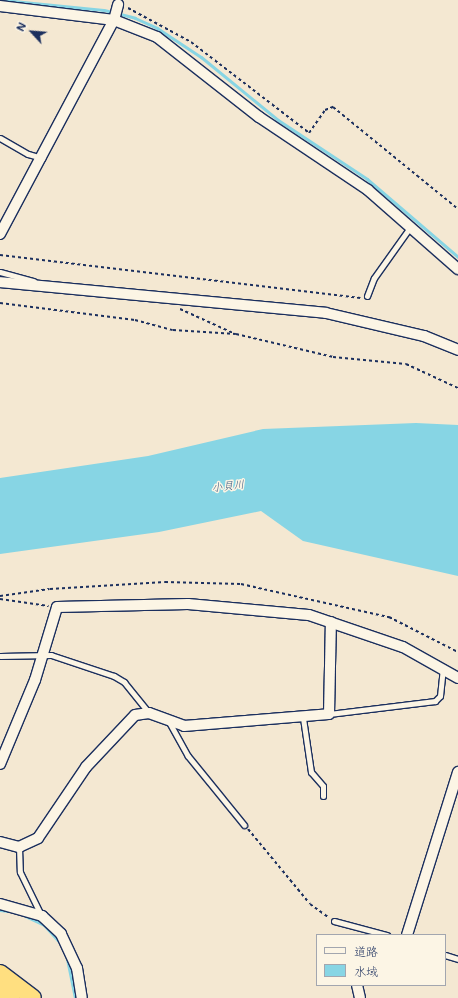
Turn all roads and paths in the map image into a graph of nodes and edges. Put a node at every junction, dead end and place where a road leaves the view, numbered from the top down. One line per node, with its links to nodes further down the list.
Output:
1 (0, 6): 2 (street)
2 (116, 12): 4 (street); 5 (path); 6 (street)
3 (0, 138): 4 (lane)
4 (43, 158): 7 (street)
5 (458, 209)
6 (411, 226): 9 (street); 13 (lane)
7 (0, 234)
8 (0, 254): 13 (path)
9 (458, 269)
10 (0, 272): 12 (lane)
11 (0, 282): 12 (street)
12 (62, 288): 14 (street)
13 (367, 296)
14 (161, 298): 16 (path); 17 (street)
15 (0, 304): 16 (path)
16 (236, 334): 18 (path)
17 (458, 350)
18 (458, 388)
19 (0, 599): 20 (path)
20 (57, 608): 21 (street); 22 (street)
21 (331, 622): 24 (street); 27 (street)
22 (43, 654): 23 (lane); 26 (lane); 30 (street)
23 (0, 656)
24 (443, 668): 25 (street); 27 (lane)
25 (458, 678)
26 (149, 713): 29 (street); 35 (street)
27 (329, 714): 28 (street)
28 (302, 718): 29 (street); 32 (lane)
29 (169, 722): 33 (lane)
30 (0, 764)
31 (458, 772): 40 (street)
32 (323, 796)
33 (244, 825): 38 (path)
34 (0, 842): 35 (street)
35 (19, 847): 37 (lane)
36 (0, 904): 37 (street)
37 (42, 916): 48 (street)
38 (334, 921): 39 (lane)
39 (383, 934)
40 (407, 934)
41 (446, 955): 42 (lane)
42 (458, 959)
43 (0, 973): 47 (highway)
44 (357, 986): 49 (street)
45 (0, 989): 46 (highway)
46 (12, 998)
47 (33, 998)
48 (82, 998)
49 (360, 998)

